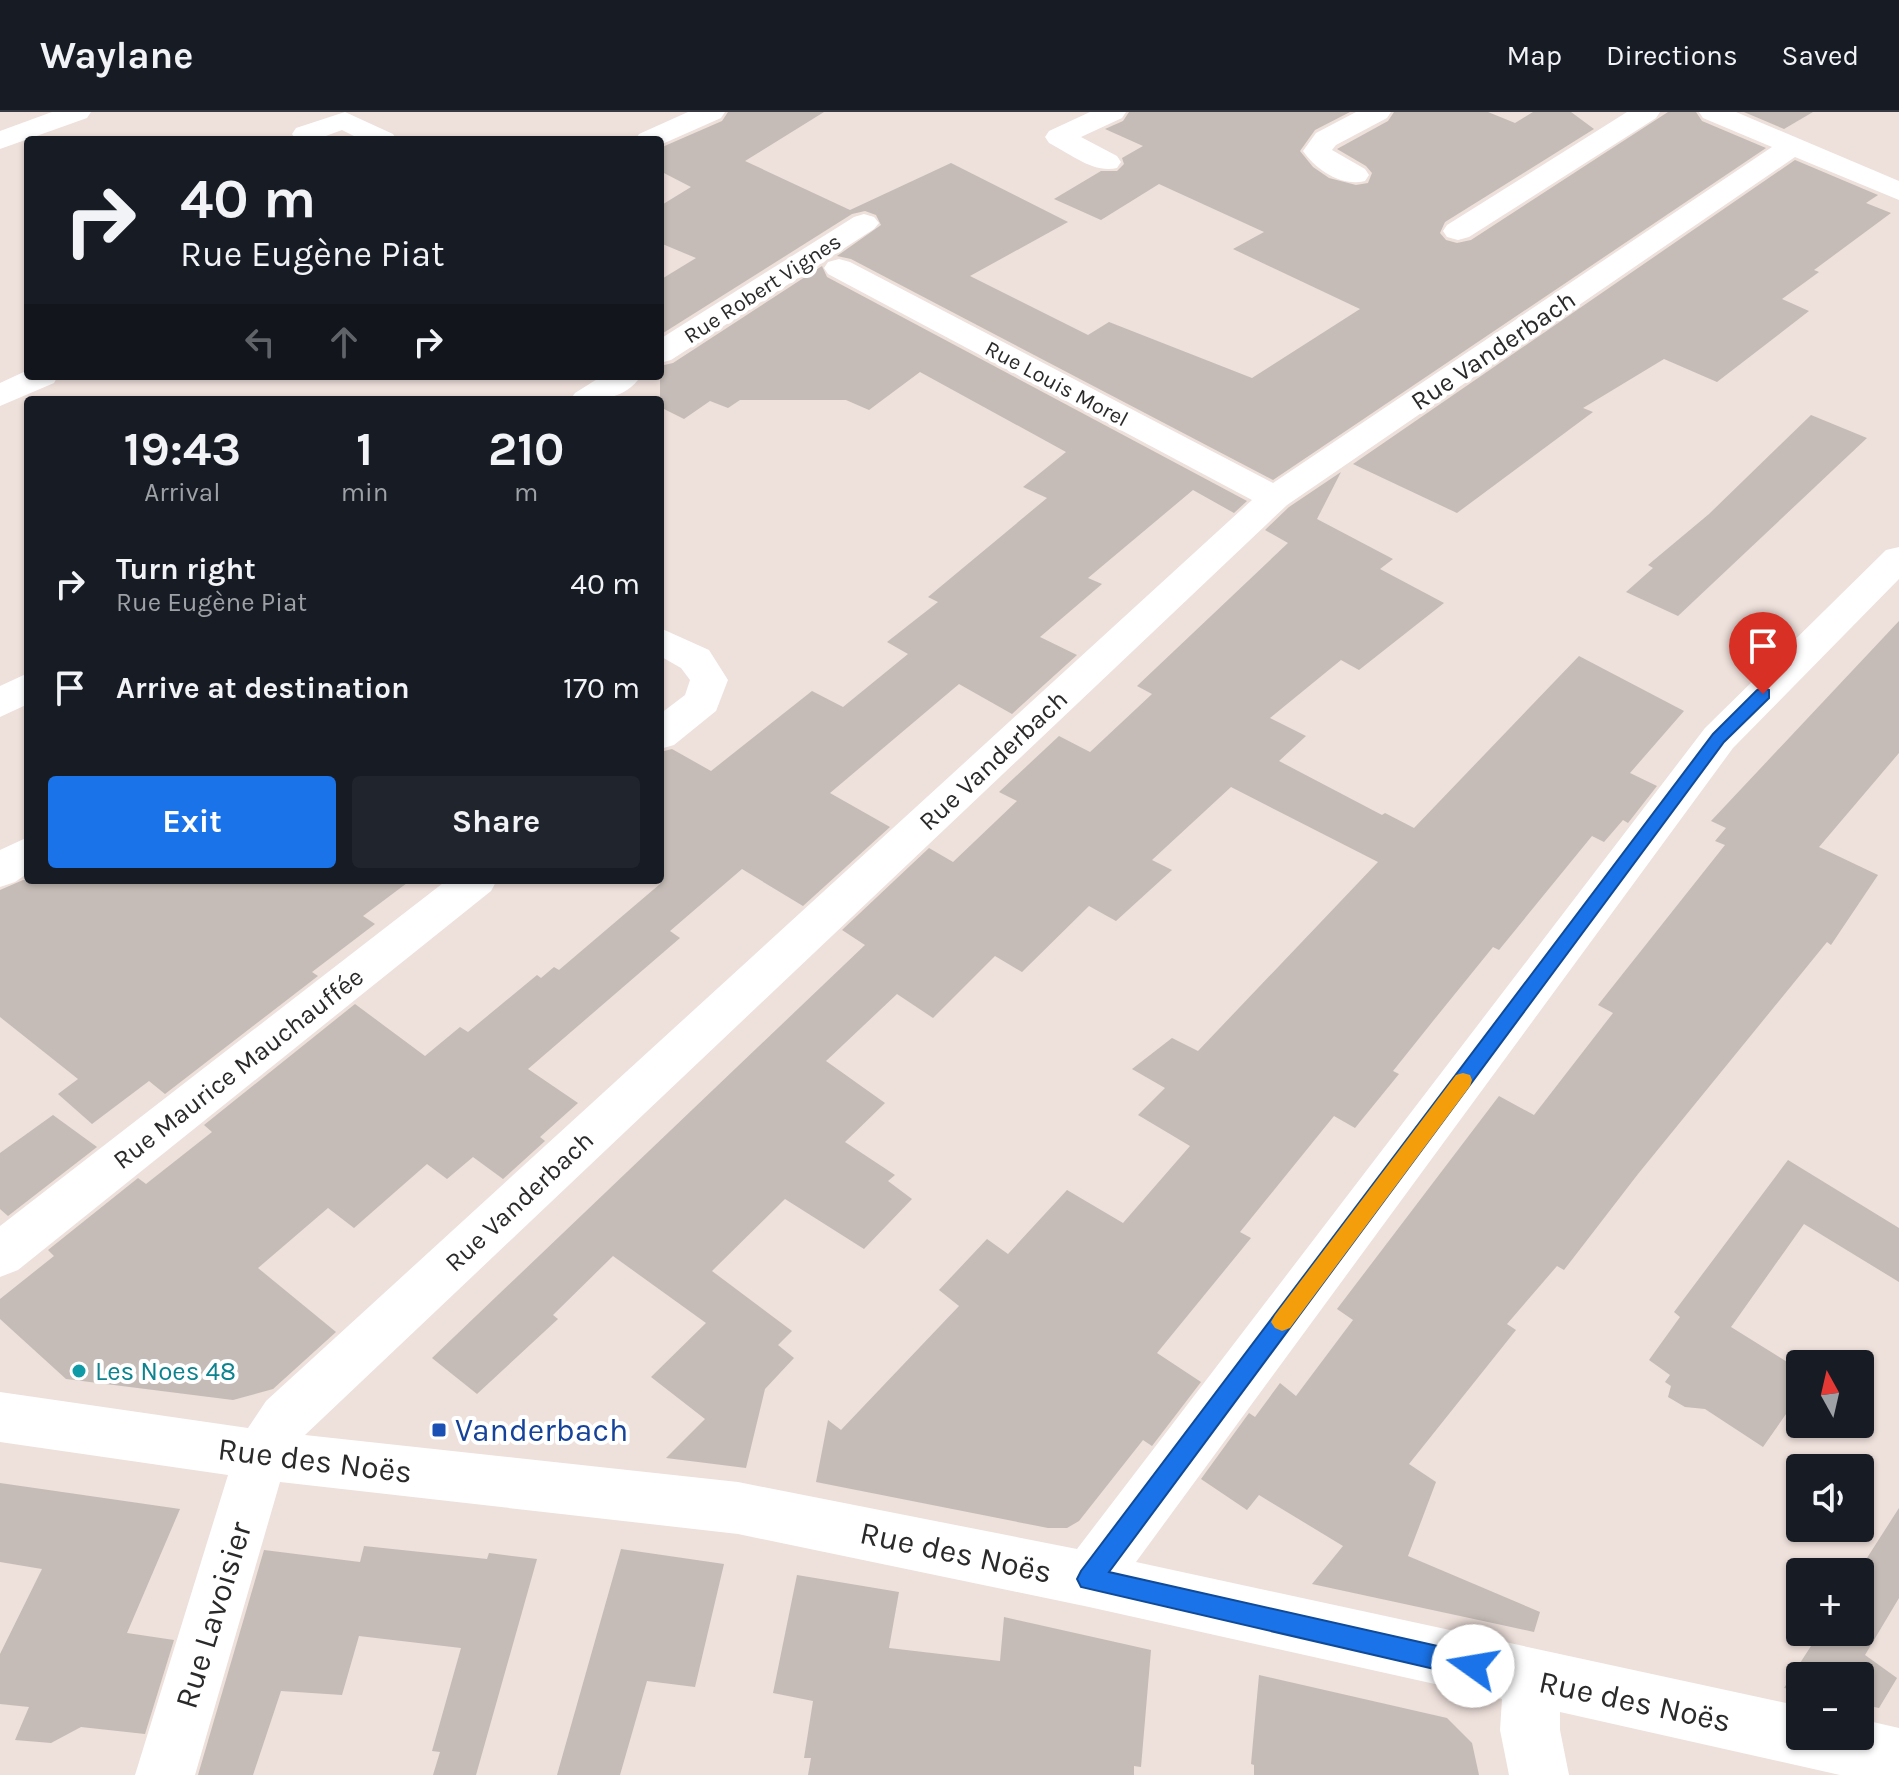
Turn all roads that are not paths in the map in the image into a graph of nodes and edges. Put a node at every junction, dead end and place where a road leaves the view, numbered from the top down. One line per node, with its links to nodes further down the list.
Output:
1 (77, 112): 10 (street)
2 (711, 112): 9 (street)
3 (1112, 112): 12 (street)
4 (1377, 112): 13 (street)
5 (1646, 112): 16 (street)
6 (1713, 112): 11 (street)
7 (306, 134): 8 (street)
8 (375, 136)
9 (658, 136)
10 (0, 141)
11 (1793, 146): 14 (street); 23 (street, Rue Vanderbach)
12 (1107, 162)
13 (1355, 175)
14 (1899, 191)
15 (864, 223): 18 (street, Rue Robert Vignes)
16 (1458, 231)
17 (839, 268): 23 (street, Rue Louis Morel)
18 (664, 350)
19 (34, 380): 21 (street)
20 (619, 380): 22 (street)
21 (0, 396)
22 (593, 396)
23 (1275, 498): 34 (street, Rue Vanderbach)
24 (1893, 573): 35 (street)
25 (664, 642): 28 (street)
26 (24, 689): 27 (street)
27 (0, 704)
28 (664, 732)
29 (24, 855): 30 (street)
30 (0, 871)
31 (471, 884): 32 (street, Rue Maurice Mauchauffée)
32 (0, 1255)
33 (0, 1417): 34 (street, Rue des Noës)
34 (261, 1455): 35 (street, Rue des Noës); 38 (street, Rue Lavoisier)
35 (1089, 1579): 36 (street, Rue des Noës)
36 (1532, 1679): 37 (street, Rue des Noës); 39 (street)
37 (1899, 1758)
38 (165, 1775)
39 (1539, 1775)

